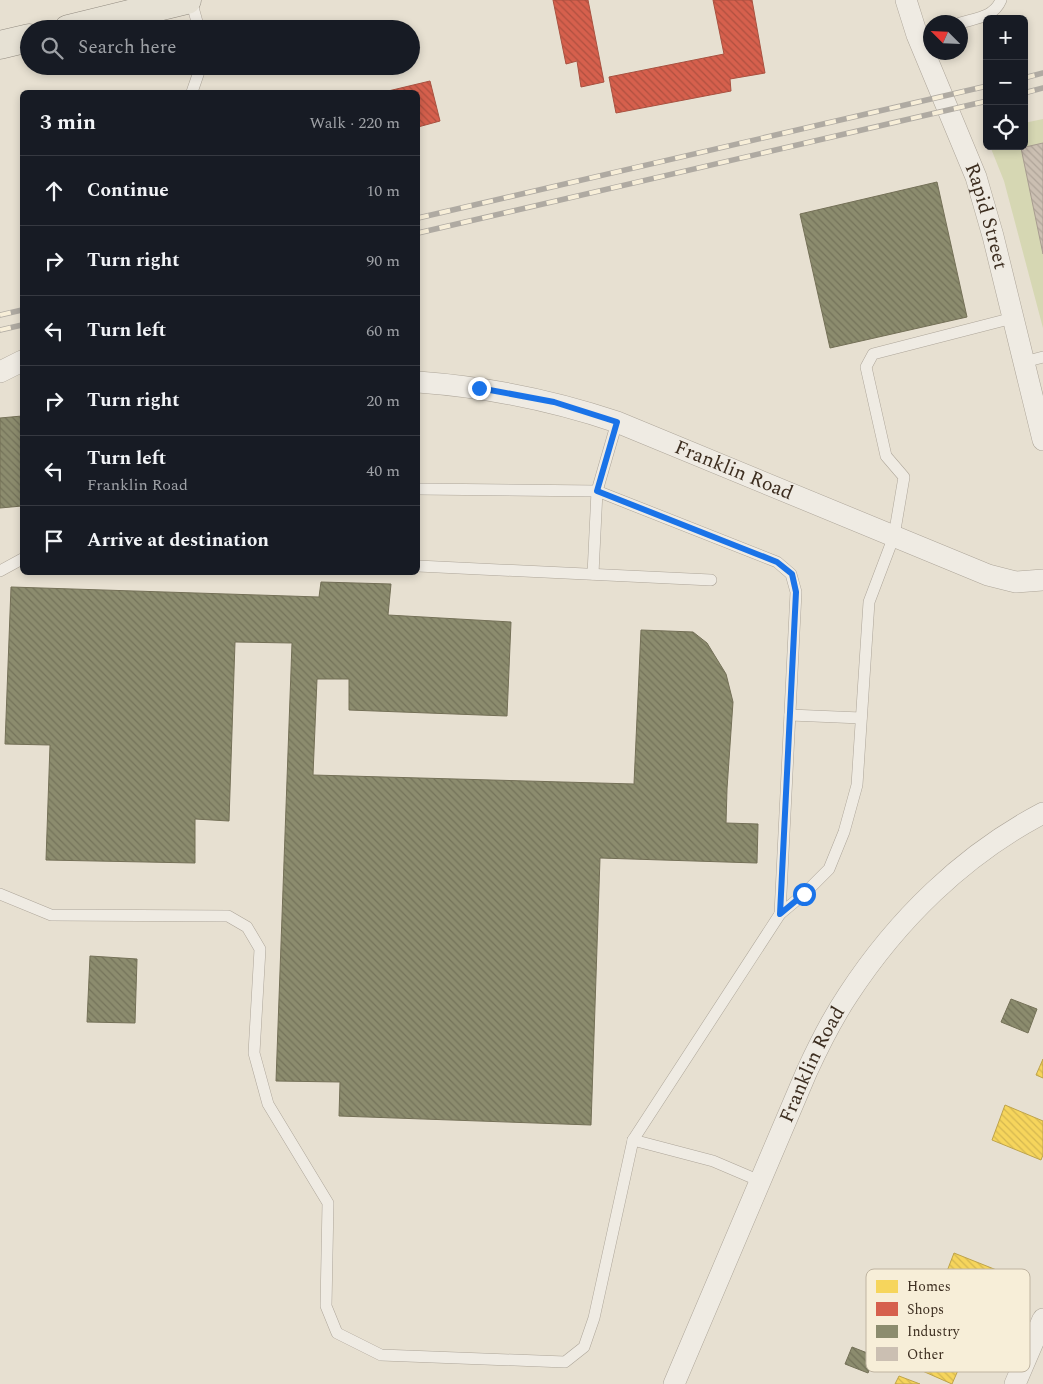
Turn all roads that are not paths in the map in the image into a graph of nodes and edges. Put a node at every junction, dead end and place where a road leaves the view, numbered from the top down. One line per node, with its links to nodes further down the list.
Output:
1 (187, 0): 5 (main road)
2 (191, 0): 6 (lane)
3 (906, 0): 8 (street, Rapid Street)
4 (1001, 0): 7 (lane)
5 (105, 20)
6 (196, 20)
7 (968, 21)
8 (923, 31)
9 (20, 40): 10 (main road)
10 (0, 45)
11 (934, 60): 14 (street, Rapid Street)
12 (198, 75): 13 (lane)
13 (193, 90)
14 (1013, 318): 15 (street, Rapid Street); 23 (lane)
15 (1034, 360): 20 (street, Rapid Street)
16 (20, 362): 17 (street)
17 (0, 372)
18 (420, 382): 19 (street, Franklin Road)
19 (617, 422): 22 (lane); 23 (street, Franklin Road)
20 (1043, 440)
21 (420, 489): 22 (lane)
22 (597, 491): 27 (lane); 30 (lane)
23 (894, 536): 29 (street, Franklin Road); 31 (lane)
24 (20, 560): 26 (lane)
25 (420, 566): 27 (lane)
26 (0, 571)
27 (593, 574): 28 (lane)
28 (711, 580)
29 (1043, 580)
30 (790, 715): 31 (lane); 34 (lane)
31 (861, 718): 34 (lane)
32 (1043, 813): 36 (street, Franklin Road)
33 (0, 894): 35 (lane)
34 (780, 914): 35 (lane)
35 (633, 1140): 36 (lane)
36 (760, 1181): 40 (street, Franklin Road)
37 (1043, 1318): 38 (street)
38 (1030, 1350)
39 (1021, 1372): 41 (street)
40 (674, 1384)
41 (1016, 1384)

